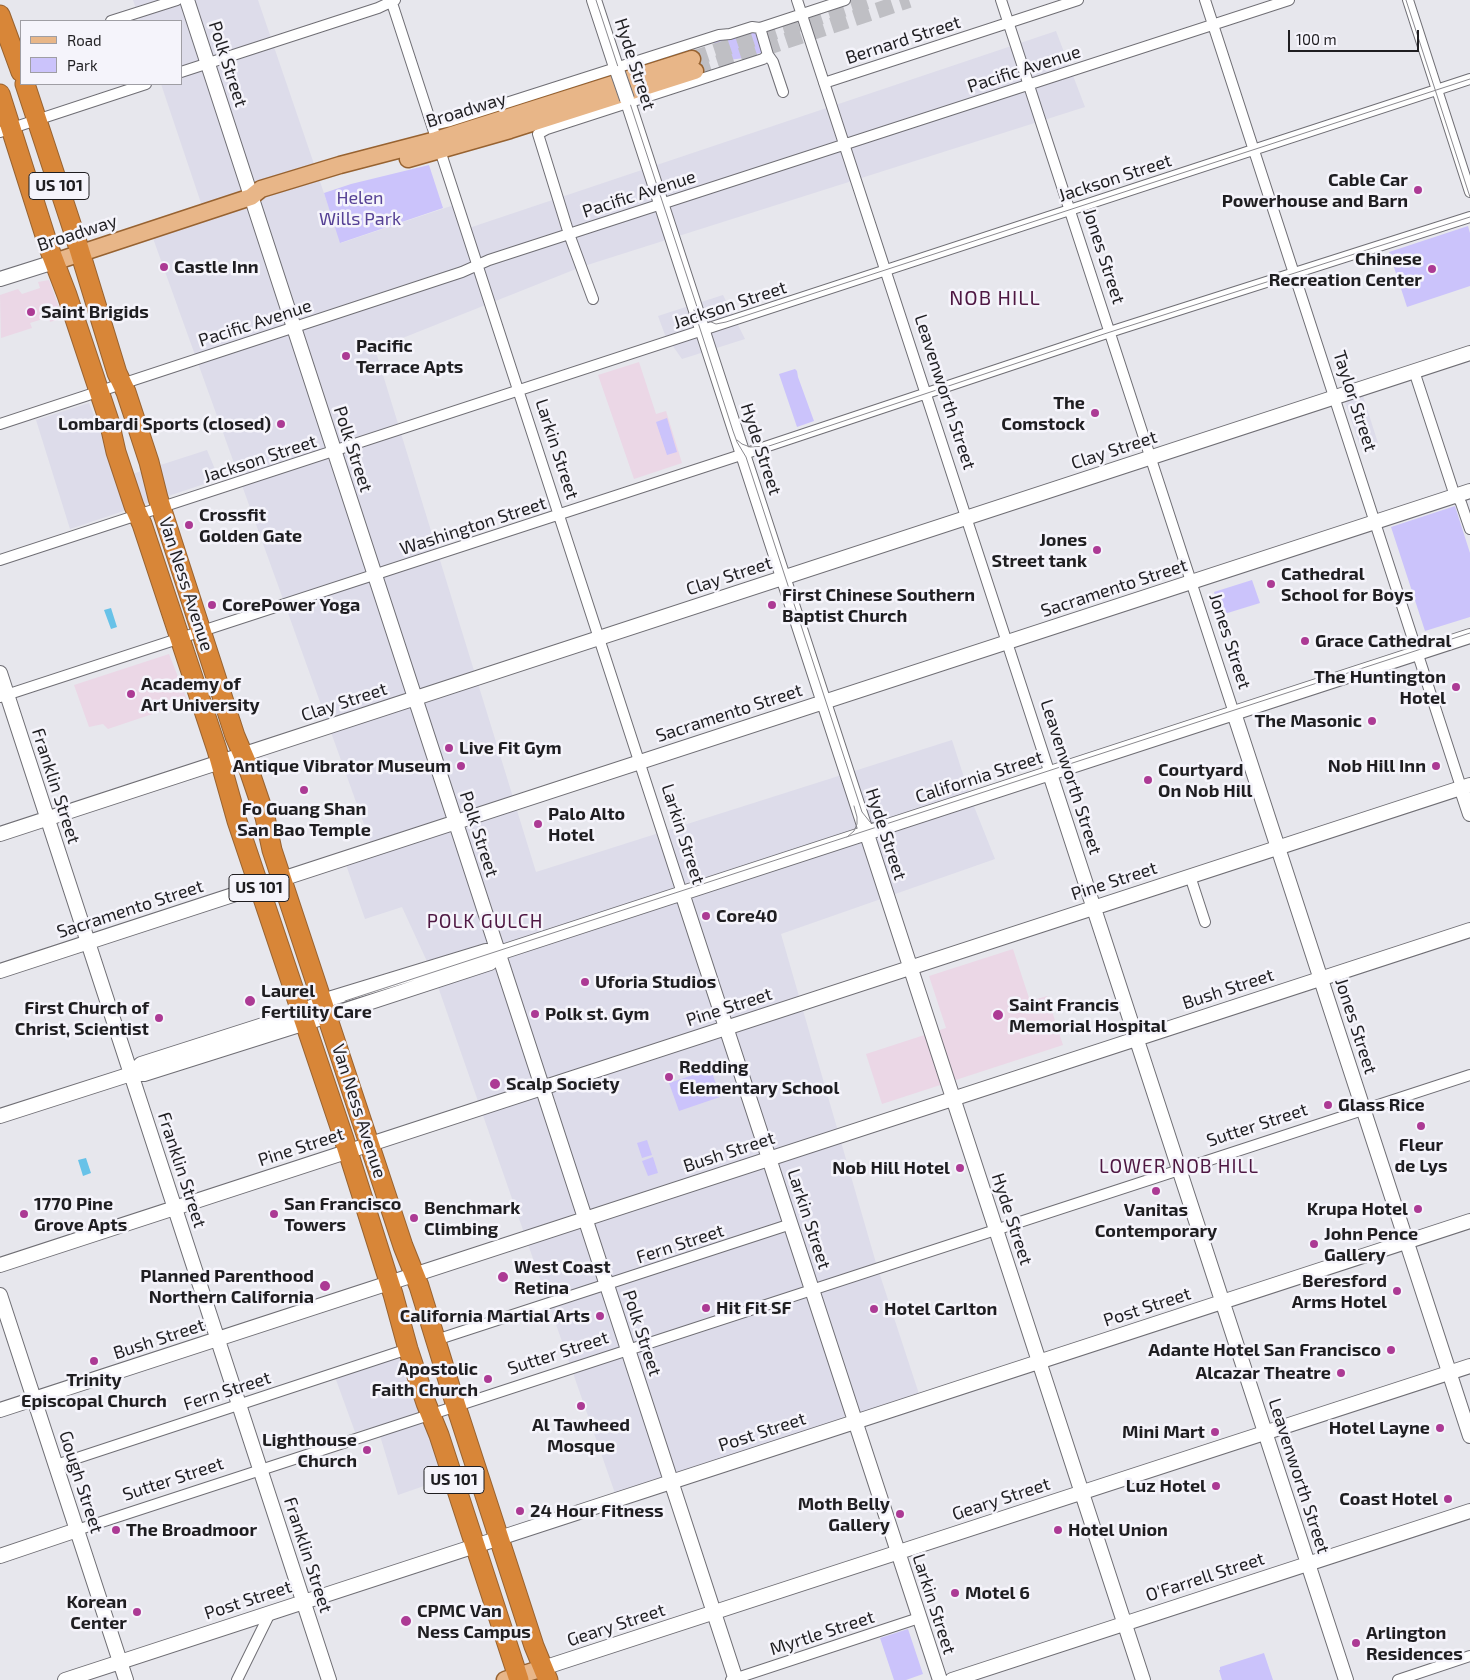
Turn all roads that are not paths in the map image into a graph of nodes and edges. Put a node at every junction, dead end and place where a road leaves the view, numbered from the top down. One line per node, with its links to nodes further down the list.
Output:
1 (177, 0): 14 (street)
2 (187, 0): 19 (street, Polk Street)
3 (594, 0): 22 (street, Hyde Street)
4 (797, 0): 12 (street, Leavenworth Street)
5 (846, 0): 12 (street, Broadway)
6 (1001, 0): 15 (street, Jones Street)
7 (1078, 0): 15 (street, Bernard Street)
8 (1205, 0): 16 (street, Taylor Street)
9 (1289, 0): 16 (street, Pacific Avenue)
10 (1408, 0): 29 (street)
11 (392, 1): 19 (street); 35 (street, Larkin Street)
12 (802, 14): 17 (street, Broadway); 25 (street, Leavenworth Street)
13 (0, 15): 21 (highway)
14 (115, 20)
15 (1008, 23): 25 (street, Bernard Street); 28 (street, Jones Street)
16 (1213, 25): 28 (street, Pacific Avenue); 37 (street, Taylor Street)
17 (760, 28): 18 (street); 22 (street, Broadway)
18 (768, 55): 30 (street); 32 (street)
19 (208, 64): 23 (street); 39 (street, Polk Street)
20 (693, 65): 35 (main road, Broadway)
21 (20, 69)
22 (617, 70): 32 (street, Hyde Street, bridge); 35 (street, Broadway)
23 (182, 72)
24 (1470, 79): 29 (street, Jackson Street)
25 (824, 83): 36 (street, Leavenworth Street)
26 (25, 85): 33 (highway, Van Ness Avenue / US 101)
27 (143, 85): 33 (street)
28 (1029, 85): 36 (street, Pacific Avenue); 41 (street, Jones Street)
29 (1436, 90): 37 (street, Jackson Street); 38 (street)
30 (783, 92)
31 (0, 94): 34 (highway, Van Ness Avenue / US 101)
32 (628, 101): 40 (street, Hyde Street); 43 (street)
33 (37, 120): 34 (street); 44 (highway, Van Ness Avenue / US 101)
34 (5, 130): 45 (highway, Van Ness Avenue / US 101)
35 (436, 139): 39 (main road, Broadway); 46 (street, Larkin Street)
36 (845, 145): 40 (street, Pacific Avenue); 47 (street, Leavenworth Street)
37 (1255, 150): 41 (street, Jackson Street); 48 (street, Taylor Street)
38 (1470, 192)
39 (251, 197): 44 (main road, Broadway); 51 (street, Polk Street)
40 (661, 204): 43 (street, Pacific Avenue); 52 (street, Hyde Street)
41 (1070, 210): 47 (street, Jackson Street); 53 (street, Jones Street)
42 (1470, 217): 48 (street, Washington Street)
43 (569, 234): 46 (street, Pacific Avenue); 50 (street)
44 (80, 253): 45 (main road, Broadway); 56 (highway, Van Ness Avenue / US 101)
45 (54, 262): 49 (street, Broadway); 57 (highway, Van Ness Avenue / US 101)
46 (477, 266): 51 (street, Pacific Avenue); 58 (street, Larkin Street)
47 (886, 271): 52 (street, Jackson Street); 59 (street, Leavenworth Street)
48 (1294, 273): 53 (street, Washington Street); 60 (street, Taylor Street)
49 (0, 279)
50 (592, 299)
51 (294, 328): 56 (street, Pacific Avenue); 62 (street, Polk Street)
52 (703, 331): 58 (street, Jackson Street); 63 (street, Hyde Street)
53 (1110, 332): 59 (street, Washington Street); 64 (street, Jones Street)
54 (1470, 353): 55 (street, Clay Street)
55 (1414, 372): 60 (street, Clay Street); 65 (street)
56 (122, 384): 57 (street, Pacific Avenue); 66 (highway, Van Ness Avenue / US 101)
57 (99, 391): 61 (street, Pacific Avenue); 67 (highway, Van Ness Avenue / US 101)
58 (518, 391): 62 (street, Jackson Street); 68 (street, Larkin Street)
59 (926, 392): 63 (street, Washington Street); 69 (street, Leavenworth Street)
60 (1334, 398): 64 (street, Clay Street); 70 (street, Taylor Street)
61 (0, 424)
62 (334, 452): 66 (street, Jackson Street); 73 (street, Polk Street)
63 (742, 454): 68 (street, Washington Street); 74 (street, Hyde Street)
64 (1151, 458): 69 (street, Clay Street); 75 (street, Jones Street)
65 (1463, 493): 70 (street, Sacramento Street); 71 (street)
66 (161, 508): 67 (street, Jackson Street); 76 (highway, Van Ness Avenue / US 101)
67 (138, 515): 72 (street, Jackson Street); 78 (highway, Van Ness Avenue / US 101)
68 (559, 515): 73 (street, Washington Street); 79 (street, Larkin Street)
69 (967, 518): 74 (street, Clay Street); 80 (street, Leavenworth Street)
70 (1375, 522): 75 (street, Sacramento Street); 81 (street, Taylor Street)
71 (1470, 530)
72 (0, 560)
73 (375, 575): 76 (street, Washington Street); 84 (street, Polk Street)
74 (783, 578): 79 (street, Clay Street); 85 (street, Hyde Street)
75 (1191, 582): 80 (street, Sacramento Street); 86 (street, Jones Street)
76 (202, 632): 78 (street, Washington Street); 87 (highway, Van Ness Avenue / US 101)
77 (1470, 636): 81 (street, California Street)
78 (180, 639): 83 (street, Washington Street); 89 (highway, Van Ness Avenue / US 101)
79 (599, 639): 84 (street, Clay Street); 88 (street, Larkin Street)
80 (1007, 642): 85 (street, Sacramento Street); 90 (street, Leavenworth Street)
81 (1417, 653): 86 (street, California Street); 91 (street, Taylor Street)
82 (0, 672): 83 (street, Franklin Street)
83 (4, 696): 93 (street, Franklin Street)
84 (415, 699): 87 (street, Clay Street); 94 (street, Polk Street)
85 (823, 702): 88 (street, Sacramento Street); 95 (street, Hyde Street)
86 (1234, 713): 90 (street, California Street); 97 (street, Jones Street)
87 (244, 755): 89 (street, Clay Street); 99 (highway, Van Ness Avenue / US 101)
88 (640, 762): 94 (street, Sacramento Street); 101 (street, Larkin Street)
89 (221, 763): 93 (street, Clay Street); 100 (highway, Van Ness Avenue / US 101)
90 (1050, 774): 95 (street, California Street); 102 (street, Leavenworth Street)
91 (1466, 786): 92 (street, Taylor Street); 97 (street, Pine Street)
92 (1470, 814)
93 (47, 819): 96 (street, Clay Street); 105 (street, Franklin Street)
94 (456, 822): 99 (street, Sacramento Street); 106 (street, Polk Street)
95 (866, 833): 101 (street, California Street); 107 (street, Hyde Street)
96 (0, 834)
97 (1278, 847): 98 (street, Pine Street); 109 (street, Jones Street)
98 (1190, 876): 102 (street, Pine Street); 103 (street)
99 (282, 879): 100 (street, Sacramento Street); 110 (highway, Van Ness Avenue / US 101)
100 (259, 887): 105 (street, Sacramento Street); 111 (highway, Van Ness Avenue / US 101)
101 (682, 893): 106 (street, California Street); 112 (street, Larkin Street)
102 (1094, 908): 107 (street, Pine Street); 113 (street, Leavenworth Street)
103 (1205, 922)
104 (1470, 930): 109 (street, Bush Street)
105 (87, 943): 108 (street, Sacramento Street); 114 (street, Franklin Street)
106 (499, 953): 110 (street, California Street); 116 (street, Polk Street)
107 (910, 968): 112 (street, Pine Street); 117 (street, Hyde Street)
108 (0, 971)
109 (1320, 978): 113 (street, Bush Street); 118 (street, Jones Street)
110 (325, 1009): 111 (street, California Street); 120 (highway, Van Ness Avenue / US 101)
111 (303, 1017): 114 (street, California Street); 121 (highway, Van Ness Avenue / US 101)
112 (726, 1028): 116 (street, Pine Street); 122 (street, Larkin Street)
113 (1137, 1038): 117 (street, Bush Street); 123 (street, Leavenworth Street)
114 (131, 1074): 119 (street, California Street); 124 (street, Franklin Street)
115 (1470, 1075): 118 (street, Sutter Street)
116 (542, 1088): 120 (street, Pine Street); 125 (street, Polk Street)
117 (953, 1099): 122 (street, Bush Street); 128 (street, Hyde Street)
118 (1363, 1110): 123 (street, Sutter Street); 129 (street, Jones Street)
119 (0, 1116)
120 (370, 1144): 121 (street, Pine Street); 131 (highway, Van Ness Avenue / US 101)
121 (347, 1152): 124 (street, Pine Street); 132 (highway, Van Ness Avenue / US 101)
122 (769, 1159): 125 (street, Bush Street); 127 (street, Larkin Street)
123 (1180, 1170): 128 (street, Sutter Street); 136 (street, Leavenworth Street)
124 (175, 1208): 130 (street, Pine Street); 137 (street, Franklin Street)
125 (585, 1219): 131 (street, Bush Street); 133 (street, Polk Street)
126 (1470, 1221): 129 (street, Post Street)
127 (791, 1224): 133 (street, Fern Street); 134 (street, Larkin Street)
128 (996, 1230): 134 (street, Sutter Street); 141 (street, Hyde Street)
129 (1406, 1242): 136 (street, Post Street); 143 (street, Jones Street)
130 (0, 1265)
131 (414, 1275): 132 (street, Bush Street); 138 (highway, Van Ness Avenue / US 101)
132 (389, 1283): 137 (street, Bush Street); 139 (highway, Van Ness Avenue / US 101)
133 (607, 1284): 138 (street, Fern Street); 140 (street, Polk Street)
134 (812, 1290): 140 (street, Sutter Street); 149 (street, Larkin Street)
135 (0, 1295): 144 (street, Gough Street)
136 (1223, 1302): 141 (street, Post Street); 150 (street, Leavenworth Street)
137 (218, 1339): 144 (street, Bush Street); 145 (street, Franklin Street)
138 (436, 1340): 146 (highway, Van Ness Avenue / US 101)
139 (408, 1349): 145 (street, Fern Street); 148 (highway, Van Ness Avenue / US 101)
140 (628, 1350): 146 (street, Sutter Street); 154 (street, Polk Street)
141 (1039, 1362): 149 (street, Post Street); 155 (street, Hyde Street)
142 (1470, 1366): 143 (street, Geary Street)
143 (1449, 1372): 150 (street, Geary Street); 151 (street, Jones Street)
144 (34, 1399): 147 (street, Bush Street); 152 (street, Gough Street)
145 (239, 1405): 152 (street, Fern Street); 153 (street, Franklin Street)
146 (456, 1406): 148 (street, Sutter Street); 158 (highway, Van Ness Avenue / US 101)
147 (0, 1410)
148 (431, 1414): 153 (street, Sutter Street); 159 (highway, Van Ness Avenue / US 101)
149 (855, 1422): 154 (street, Post Street); 160 (street, Larkin Street)
150 (1266, 1432): 155 (street, Geary Street); 162 (street, Leavenworth Street)
151 (1470, 1436)
152 (56, 1465): 157 (street, Gough Street)
153 (261, 1470): 157 (street, Sutter Street); 163 (street, Franklin Street)
154 (671, 1482): 158 (street, Post Street); 164 (street, Polk Street)
155 (1082, 1492): 160 (street, Geary Street); 167 (street, Hyde Street)
156 (1470, 1511): 162 (street, O'Farrell Street)
157 (77, 1530): 161 (street, Sutter Street); 169 (street, Gough Street)
158 (498, 1538): 159 (street, Post Street); 170 (highway, Van Ness Avenue / US 101)
159 (475, 1546): 163 (street, Post Street); 171 (highway, Van Ness Avenue / US 101)
160 (898, 1553): 164 (street, Geary Street); 166 (street, Larkin Street)
161 (0, 1556)
162 (1308, 1563): 167 (street, O'Farrell Street); 180 (street, Leavenworth Street)
163 (304, 1602): 165 (street, Post Street); 176 (street, Franklin Street)
164 (714, 1612): 170 (street, Geary Street); 172 (street, Polk Street)
165 (270, 1613): 169 (street, Post Street); 175 (street)
166 (919, 1618): 172 (street, Myrtle Street); 177 (street, Larkin Street)
167 (1124, 1624): 178 (street, O'Farrell Street); 179 (street, Hyde Street)
168 (1470, 1656): 181 (street)
169 (120, 1662): 173 (street, Post Street); 174 (street, Gough Street)
170 (546, 1674): 171 (main road)
171 (514, 1679)
172 (734, 1679)
173 (65, 1680)
174 (126, 1680)
175 (237, 1680)
176 (329, 1680)
177 (940, 1680)
178 (952, 1680)
179 (1143, 1680)
180 (1346, 1680)
181 (1398, 1680)

